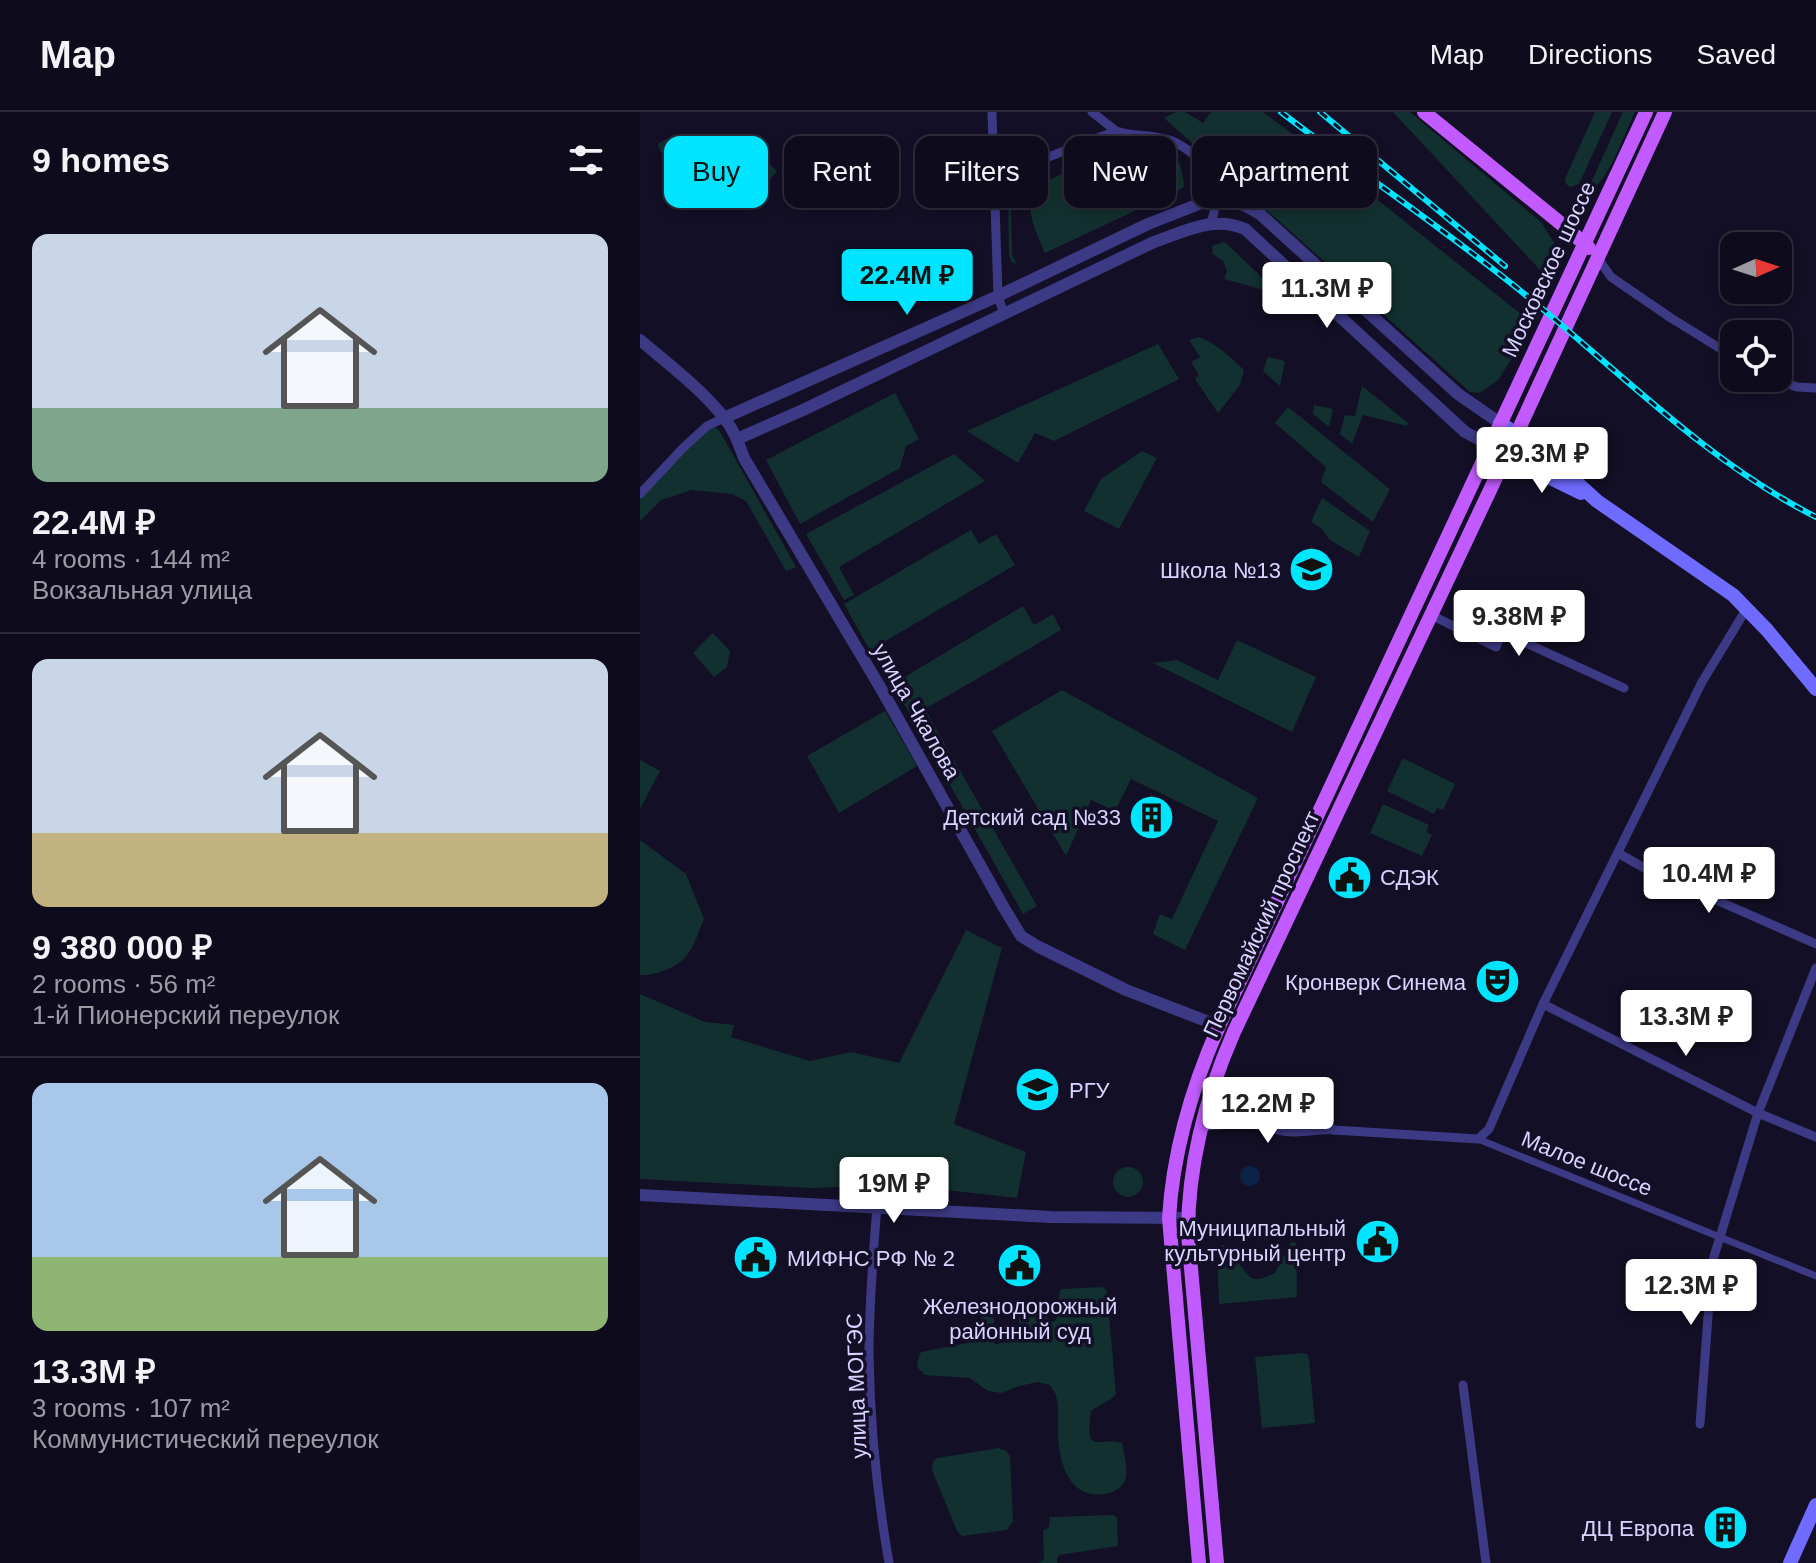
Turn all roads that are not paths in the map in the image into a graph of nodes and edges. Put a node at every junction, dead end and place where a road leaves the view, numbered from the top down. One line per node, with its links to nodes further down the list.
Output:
1 (992, 112): 7 (street)
2 (1092, 112): 6 (street)
3 (1424, 112): 17 (main road)
4 (1646, 112): 17 (main road, Московское шоссе)
5 (1665, 112): 18 (main road, Московское шоссе)
6 (1116, 131): 8 (street); 9 (street)
7 (993, 136)
8 (1192, 154)
9 (1048, 157)
10 (1192, 207): 19 (street)
11 (995, 208): 19 (street)
12 (1215, 208): 16 (street)
13 (1250, 208): 15 (street)
14 (1253, 208): 15 (street)
15 (1260, 214): 26 (street)
16 (1210, 223): 20 (street); 29 (street)
17 (1584, 243): 18 (main road); 26 (main road, Московское шоссе)
18 (1597, 257): 22 (street); 27 (main road, Московское шоссе)
19 (998, 296): 20 (street); 25 (street)
20 (1004, 314): 28 (street)
21 (640, 340): 25 (street, улица Чкалова)
22 (1720, 348)
23 (1792, 385): 24 (street)
24 (1816, 388)
25 (724, 418): 28 (street, улица Чкалова); 31 (street)
26 (1500, 423): 27 (main road); 29 (main road, Московское шоссе)
27 (1517, 433): 30 (main road, Первомайский проспект); 32 (main road)
28 (737, 439): 41 (street, улица Чкалова)
29 (1490, 445): 30 (street); 41 (main road, Первомайский проспект)
30 (1507, 454): 32 (main road); 34 (main road, Первомайский проспект)
31 (640, 494)
32 (1597, 501): 33 (main road)
33 (1747, 608): 36 (main road); 37 (street)
34 (1431, 615): 35 (street); 42 (main road, Первомайский проспект)
35 (1624, 688)
36 (1816, 689)
37 (1618, 853): 38 (street); 40 (street)
38 (1816, 944)
39 (1816, 968): 43 (street)
40 (1543, 1004): 43 (street); 47 (street)
41 (1219, 1026): 50 (main road, Первомайский проспект)
42 (1216, 1078): 44 (main road, Первомайский проспект); 45 (street)
43 (1758, 1113): 46 (street); 52 (street)
44 (1201, 1127): 45 (street, Малое шоссе); 51 (main road, Первомайский проспект)
45 (1334, 1130): 47 (street, Малое шоссе)
46 (1816, 1137)
47 (1478, 1139): 52 (street, Малое шоссе)
48 (640, 1195): 49 (street)
49 (877, 1206): 50 (street); 57 (street, улица МОГЭС)
50 (1169, 1218): 51 (street); 58 (main road, Первомайский проспект)
51 (1188, 1218): 59 (main road, Первомайский проспект)
52 (1719, 1236): 53 (street, Малое шоссе); 55 (street)
53 (1816, 1276)
54 (1463, 1385): 60 (street)
55 (1700, 1424)
56 (1816, 1505): 61 (main road)
57 (889, 1563)
58 (1199, 1563)
59 (1217, 1563)
60 (1486, 1563)
61 (1790, 1563)

